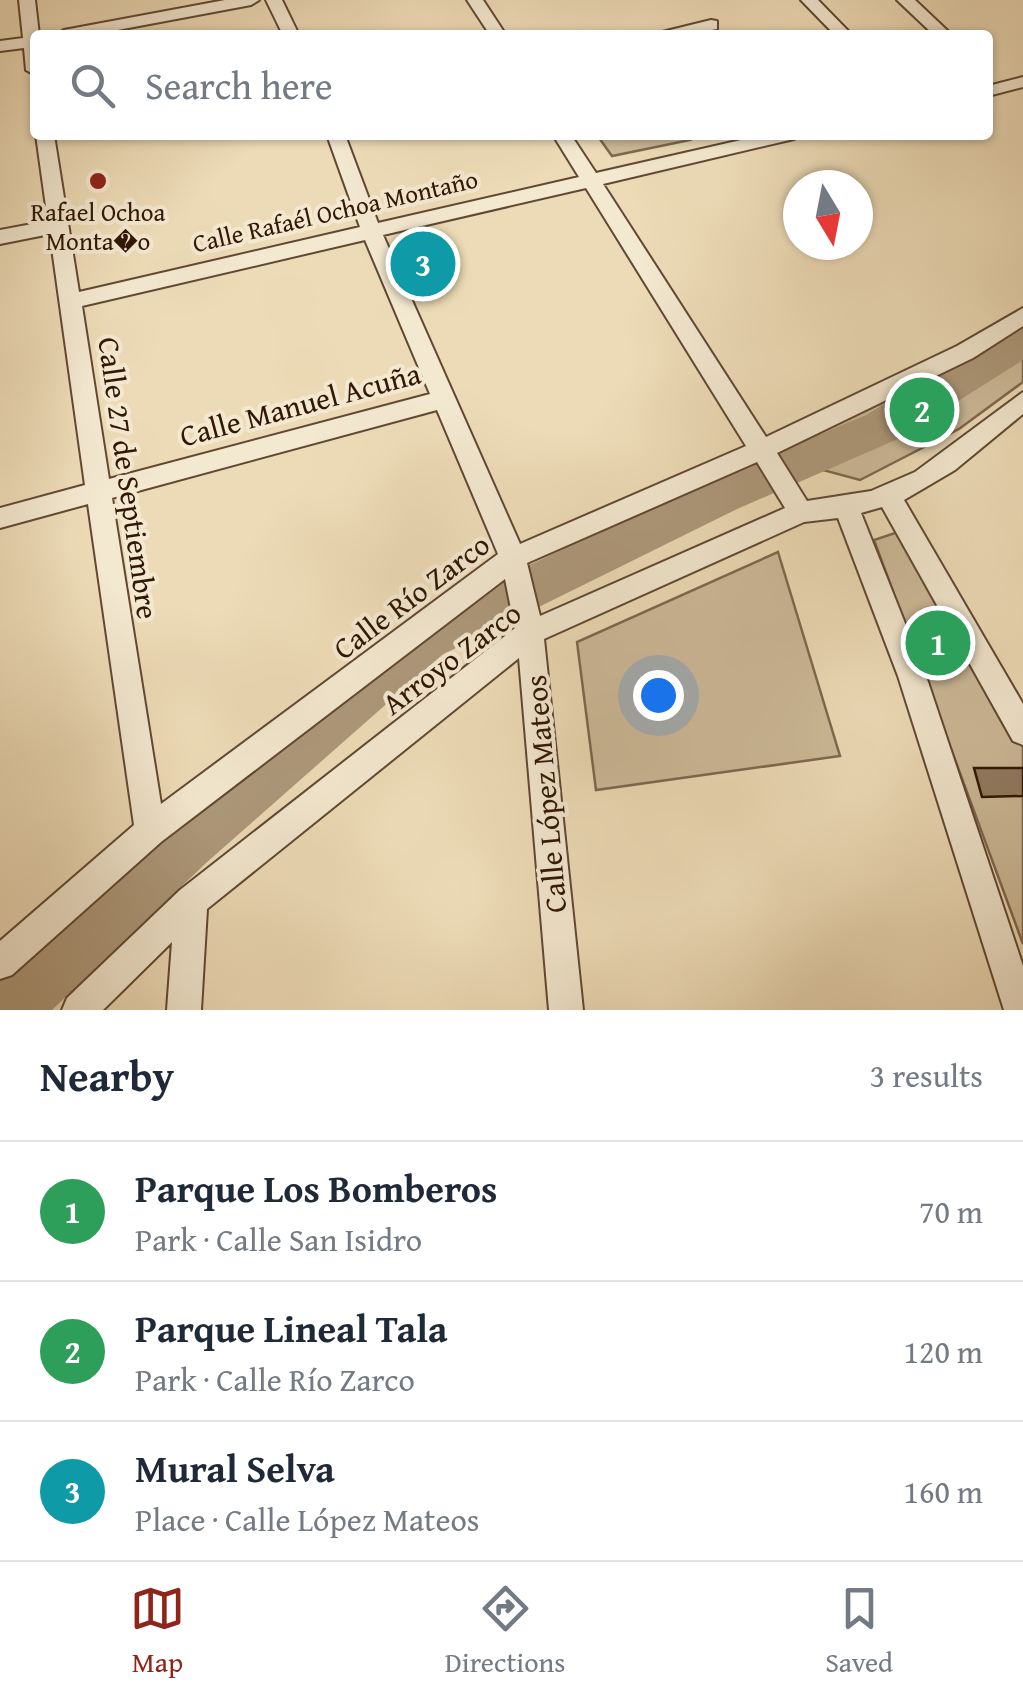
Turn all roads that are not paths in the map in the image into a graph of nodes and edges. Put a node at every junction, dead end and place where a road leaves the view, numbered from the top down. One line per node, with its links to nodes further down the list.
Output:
1 (27, 0): 8 (street)
2 (251, 0): 9 (street)
3 (274, 0): 10 (street)
4 (476, 0): 11 (street)
5 (809, 0): 13 (street)
6 (905, 0): 14 (street)
7 (711, 24): 12 (street)
8 (31, 30)
9 (91, 30)
10 (289, 30)
11 (495, 30)
12 (694, 30)
13 (839, 30)
14 (938, 30)
15 (30, 41): 16 (street)
16 (0, 46)
17 (1023, 82): 18 (street)
18 (993, 85)
19 (47, 140): 24 (street, Calle 27 de Septiembre)
20 (338, 140): 25 (street, Calle López Mateos)
21 (565, 140): 23 (street)
22 (764, 140): 23 (street, Calle Rafaél Ochoa Montaño)
23 (589, 178): 25 (street, Calle Rafaél Ochoa Montaño); 31 (street)
24 (60, 225): 26 (street); 27 (street, Calle 27 de Septiembre)
25 (371, 231): 27 (street, Calle Rafaél Ochoa Montaño); 29 (street, Calle López Mateos)
26 (0, 237)
27 (71, 301): 32 (street, Calle 27 de Septiembre)
28 (1023, 316): 31 (street, Calle Río Zarco)
29 (444, 399): 32 (street, Calle Manuel Acuña); 37 (street, Calle López Mateos)
30 (1022, 404): 33 (street, Arroyo Zarco)
31 (766, 453): 35 (street); 37 (street, Calle Río Zarco)
32 (97, 492): 36 (street, Calle Manuel Acuña); 40 (street, Calle 27 de Septiembre)
33 (890, 498): 34 (street, Arroyo Zarco); 39 (street)
34 (847, 508): 35 (street, Arroyo Zarco); 46 (street)
35 (801, 512): 38 (street, Arroyo Zarco)
36 (0, 518)
37 (516, 568): 38 (street, Calle López Mateos); 40 (street, Calle Río Zarco)
38 (528, 622): 41 (street, Arroyo Zarco); 45 (street, Calle López Mateos)
39 (1023, 731)
40 (150, 831): 42 (street, Calle Río Zarco)
41 (191, 900): 43 (street, Arroyo Zarco); 44 (street)
42 (0, 963)
43 (79, 1010)
44 (184, 1010)
45 (566, 1010)
46 (1021, 1010)

